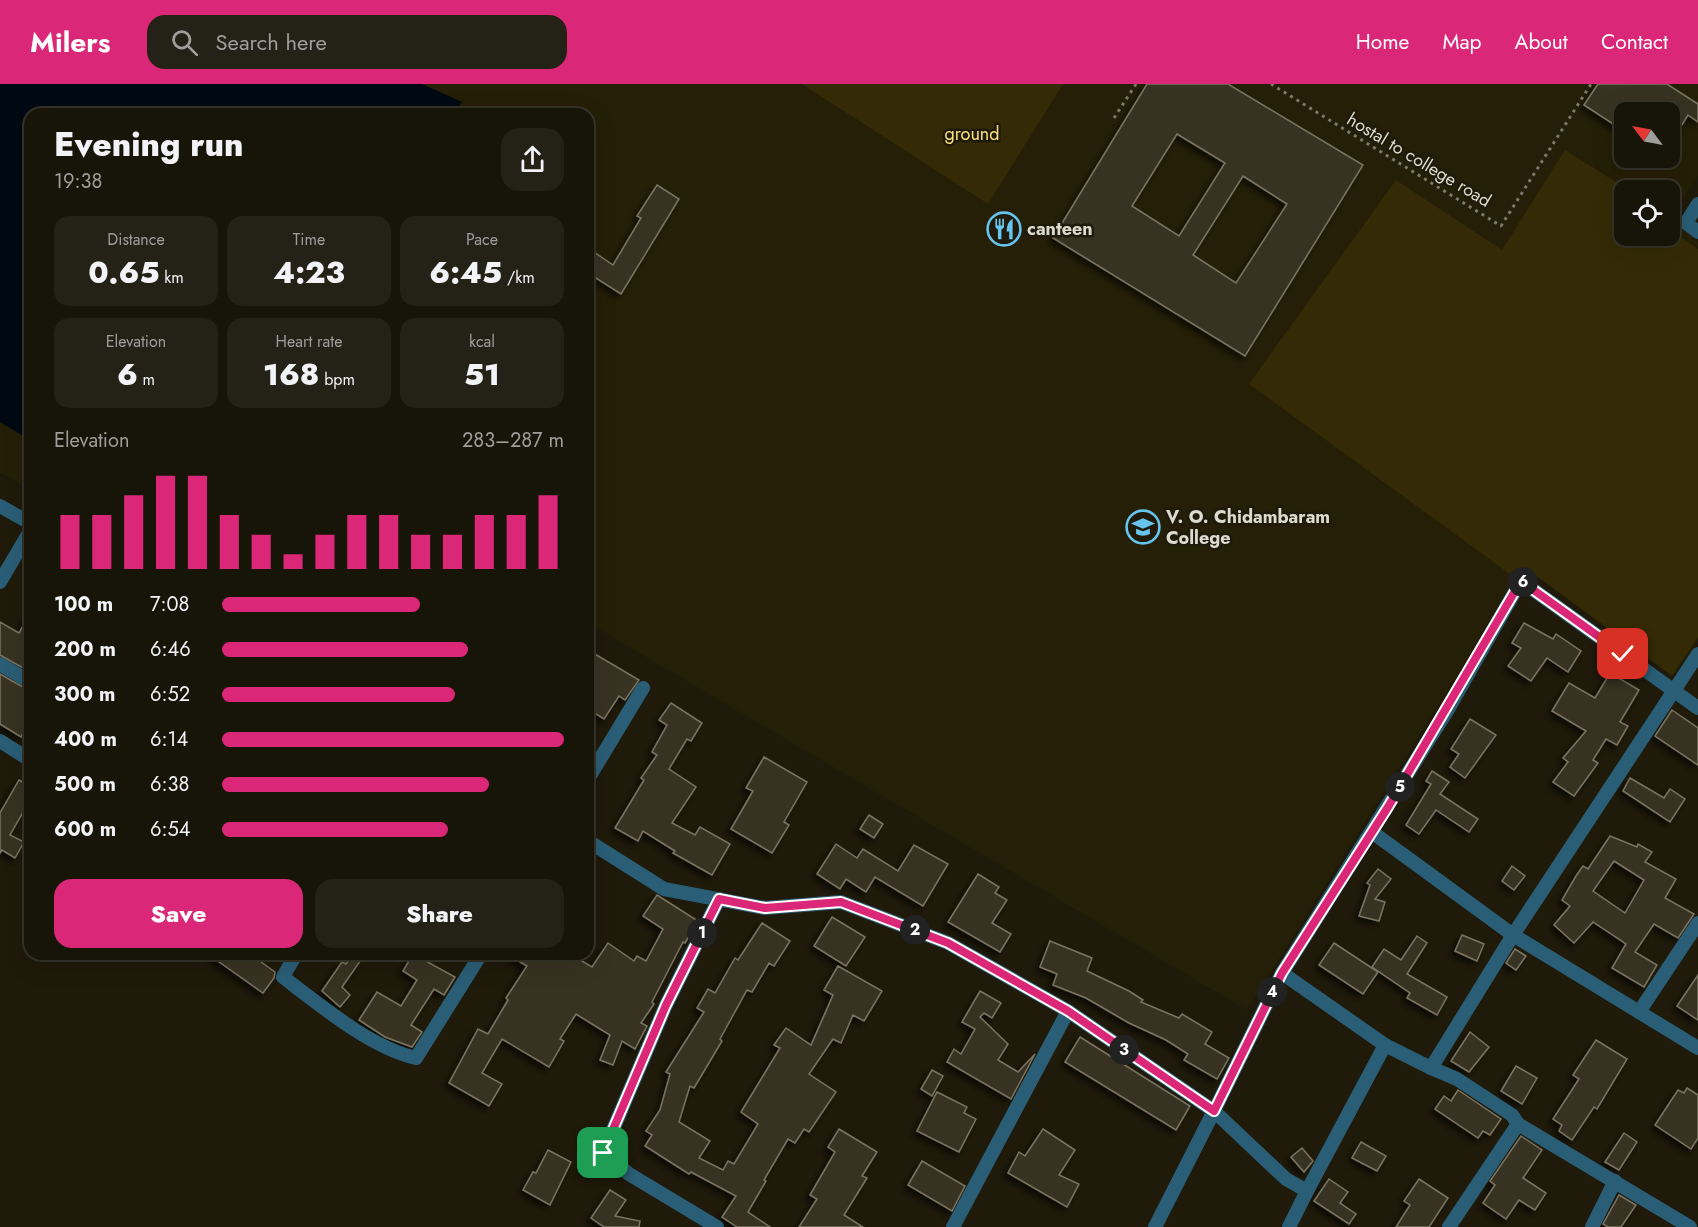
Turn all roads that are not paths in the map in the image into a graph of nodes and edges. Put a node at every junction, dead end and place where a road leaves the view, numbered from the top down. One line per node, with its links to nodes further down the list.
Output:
1 (1698, 204): 2 (street)
2 (1698, 232)
3 (0, 506): 4 (street)
4 (24, 520)
5 (24, 541): 6 (street)
6 (0, 582)
7 (1698, 654): 11 (street)
8 (0, 664): 9 (street)
9 (24, 678)
10 (643, 688): 15 (street)
11 (1674, 690): 12 (street); 16 (street); 20 (street)
12 (1698, 708)
13 (0, 741): 14 (street)
14 (24, 756)
15 (594, 769)
16 (1372, 832): 20 (street); 23 (street)
17 (594, 845): 18 (street)
18 (719, 899): 24 (street); 33 (street)
19 (1698, 923): 25 (street)
20 (1513, 934): 25 (street); 28 (street)
21 (293, 960): 22 (street)
22 (477, 960)
23 (1282, 973): 26 (street); 29 (street)
24 (1068, 1011): 29 (street); 34 (street)
25 (1639, 1012): 27 (street)
26 (1385, 1045): 28 (street); 32 (street)
27 (1698, 1048)
28 (1431, 1068): 30 (street)
29 (1214, 1111): 32 (street); 35 (street)
30 (1518, 1124): 31 (street); 37 (street)
31 (1615, 1181): 38 (street); 39 (street)
32 (1307, 1191): 36 (street)
33 (717, 1227)
34 (953, 1227)
35 (1155, 1227)
36 (1289, 1227)
37 (1449, 1227)
38 (1592, 1227)
39 (1690, 1227)

